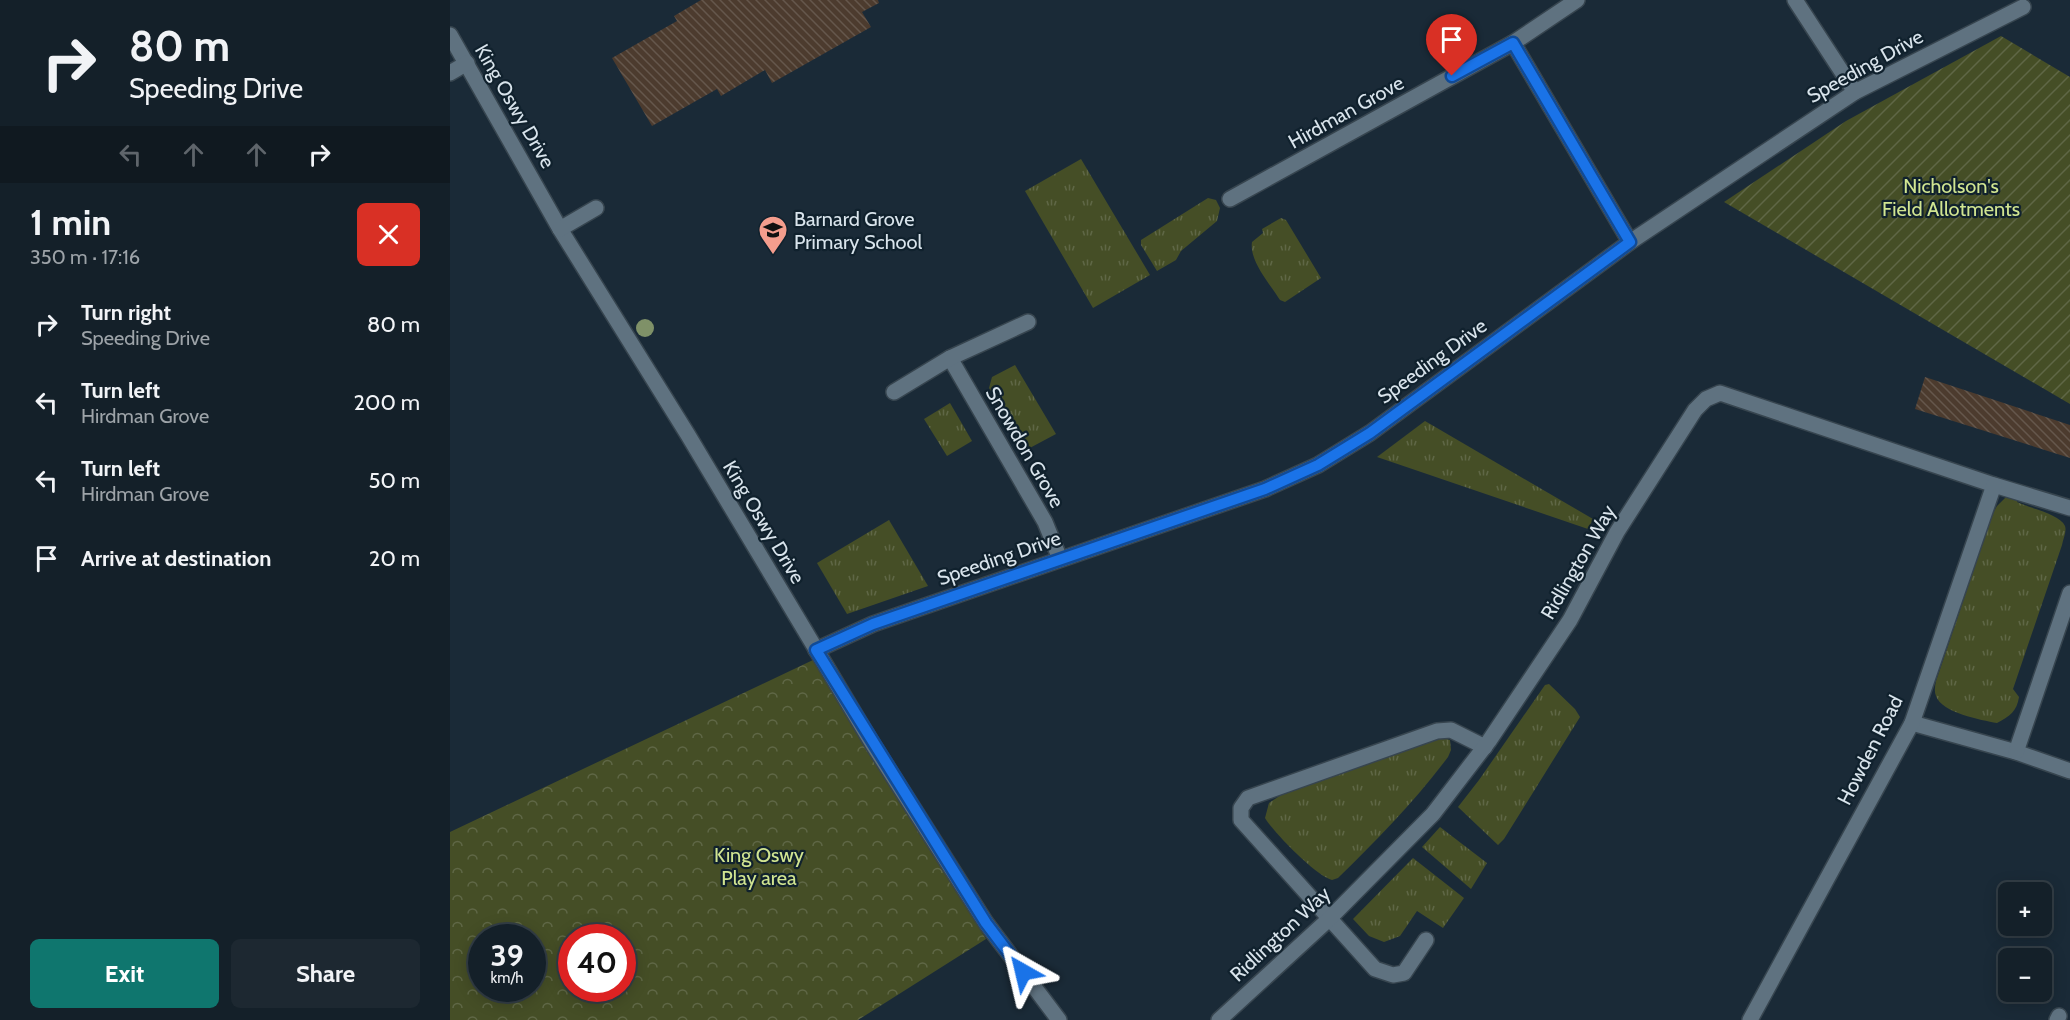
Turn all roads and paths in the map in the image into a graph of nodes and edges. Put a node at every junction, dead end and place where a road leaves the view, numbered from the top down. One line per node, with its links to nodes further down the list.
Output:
1 (1577, 0): 5 (street, Hirdman Grove)
2 (1795, 0): 8 (street)
3 (2023, 7): 8 (street, Speeding Drive)
4 (450, 35): 6 (street, King Oswy Drive)
5 (1513, 43): 9 (street, Hirdman Grove); 12 (street)
6 (467, 63): 7 (street); 11 (street, King Oswy Drive)
7 (450, 74)
8 (1854, 92): 12 (street, Speeding Drive)
9 (1230, 200)
10 (596, 208): 11 (street)
11 (560, 229): 20 (street, King Oswy Drive)
12 (1630, 242): 18 (street, Speeding Drive)
13 (1028, 321): 14 (street)
14 (950, 358): 15 (street); 18 (street, Snowdon Grove)
15 (894, 392)
16 (1994, 485): 17 (street, Ridlington Way); 21 (street, Howden Road); 22 (street, Ridlington Way)
17 (2070, 508)
18 (1060, 559): 20 (street, Speeding Drive)
19 (2070, 593): 23 (street)
20 (816, 650): 27 (street, King Oswy Drive)
21 (1912, 723): 23 (street); 29 (street, Howden Road)
22 (1485, 747): 25 (street, Ridlington Way); 25 (street)
23 (2016, 752): 24 (street)
24 (2070, 771)
25 (1329, 919): 26 (street); 28 (street, Ridlington Way)
26 (1426, 940)
27 (1059, 1020)
28 (1219, 1020)
29 (1750, 1020)

